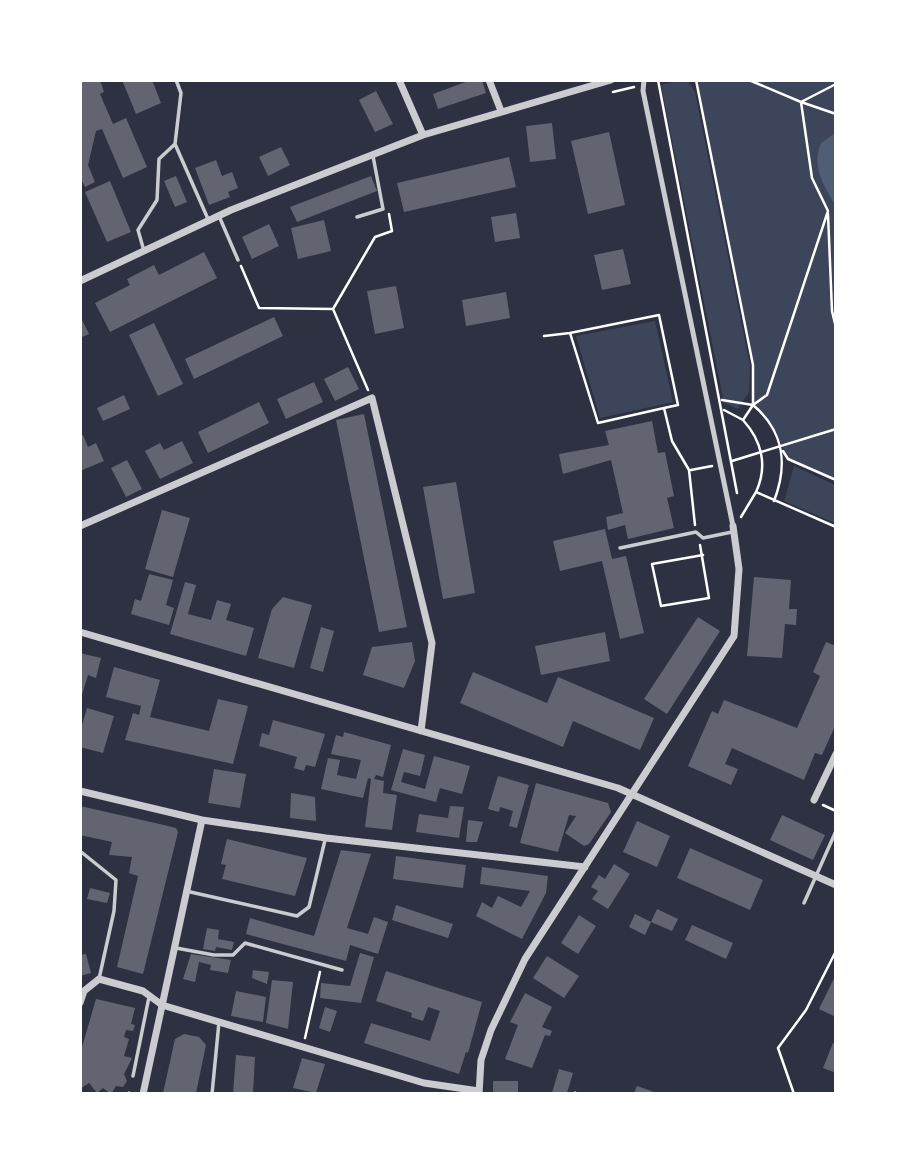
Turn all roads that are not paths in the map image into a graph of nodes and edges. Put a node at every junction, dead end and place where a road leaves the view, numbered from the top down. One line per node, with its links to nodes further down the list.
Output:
1 (176, 80): 8 (lane)
2 (399, 80): 7 (street)
3 (489, 80): 6 (street)
4 (611, 80): 6 (street)
5 (643, 82): 17 (street)
6 (501, 111): 7 (street)
7 (423, 135): 9 (street)
8 (175, 144): 12 (lane); 13 (lane)
9 (373, 154): 10 (street); 11 (lane)
10 (219, 216): 12 (street); 14 (lane)
11 (357, 217)
12 (209, 221): 13 (street)
13 (144, 251): 15 (street)
14 (238, 260)
15 (80, 281)
16 (80, 526): 20 (street)
17 (733, 529): 18 (lane); 23 (street)
18 (620, 548)
19 (80, 632): 20 (street)
20 (421, 731): 23 (street)
21 (835, 754): 24 (street)
22 (80, 791): 25 (street)
23 (634, 794): 29 (street); 30 (street)
24 (814, 800)
25 (202, 820): 27 (street); 32 (street)
26 (835, 831): 30 (lane)
27 (326, 838): 29 (street); 32 (lane)
28 (80, 851): 36 (lane)
29 (585, 867): 42 (street)
30 (817, 876): 31 (street); 33 (lane)
31 (835, 884)
32 (186, 891): 34 (street)
33 (804, 903)
34 (174, 947): 35 (lane); 39 (street)
35 (342, 970)
36 (99, 979): 37 (street); 38 (street)
37 (149, 995): 39 (street); 41 (lane)
38 (80, 1003)
39 (162, 1005): 40 (street); 43 (street)
40 (219, 1022): 42 (street); 44 (lane)
41 (132, 1076)
42 (479, 1093)
43 (143, 1094)
44 (212, 1094)

